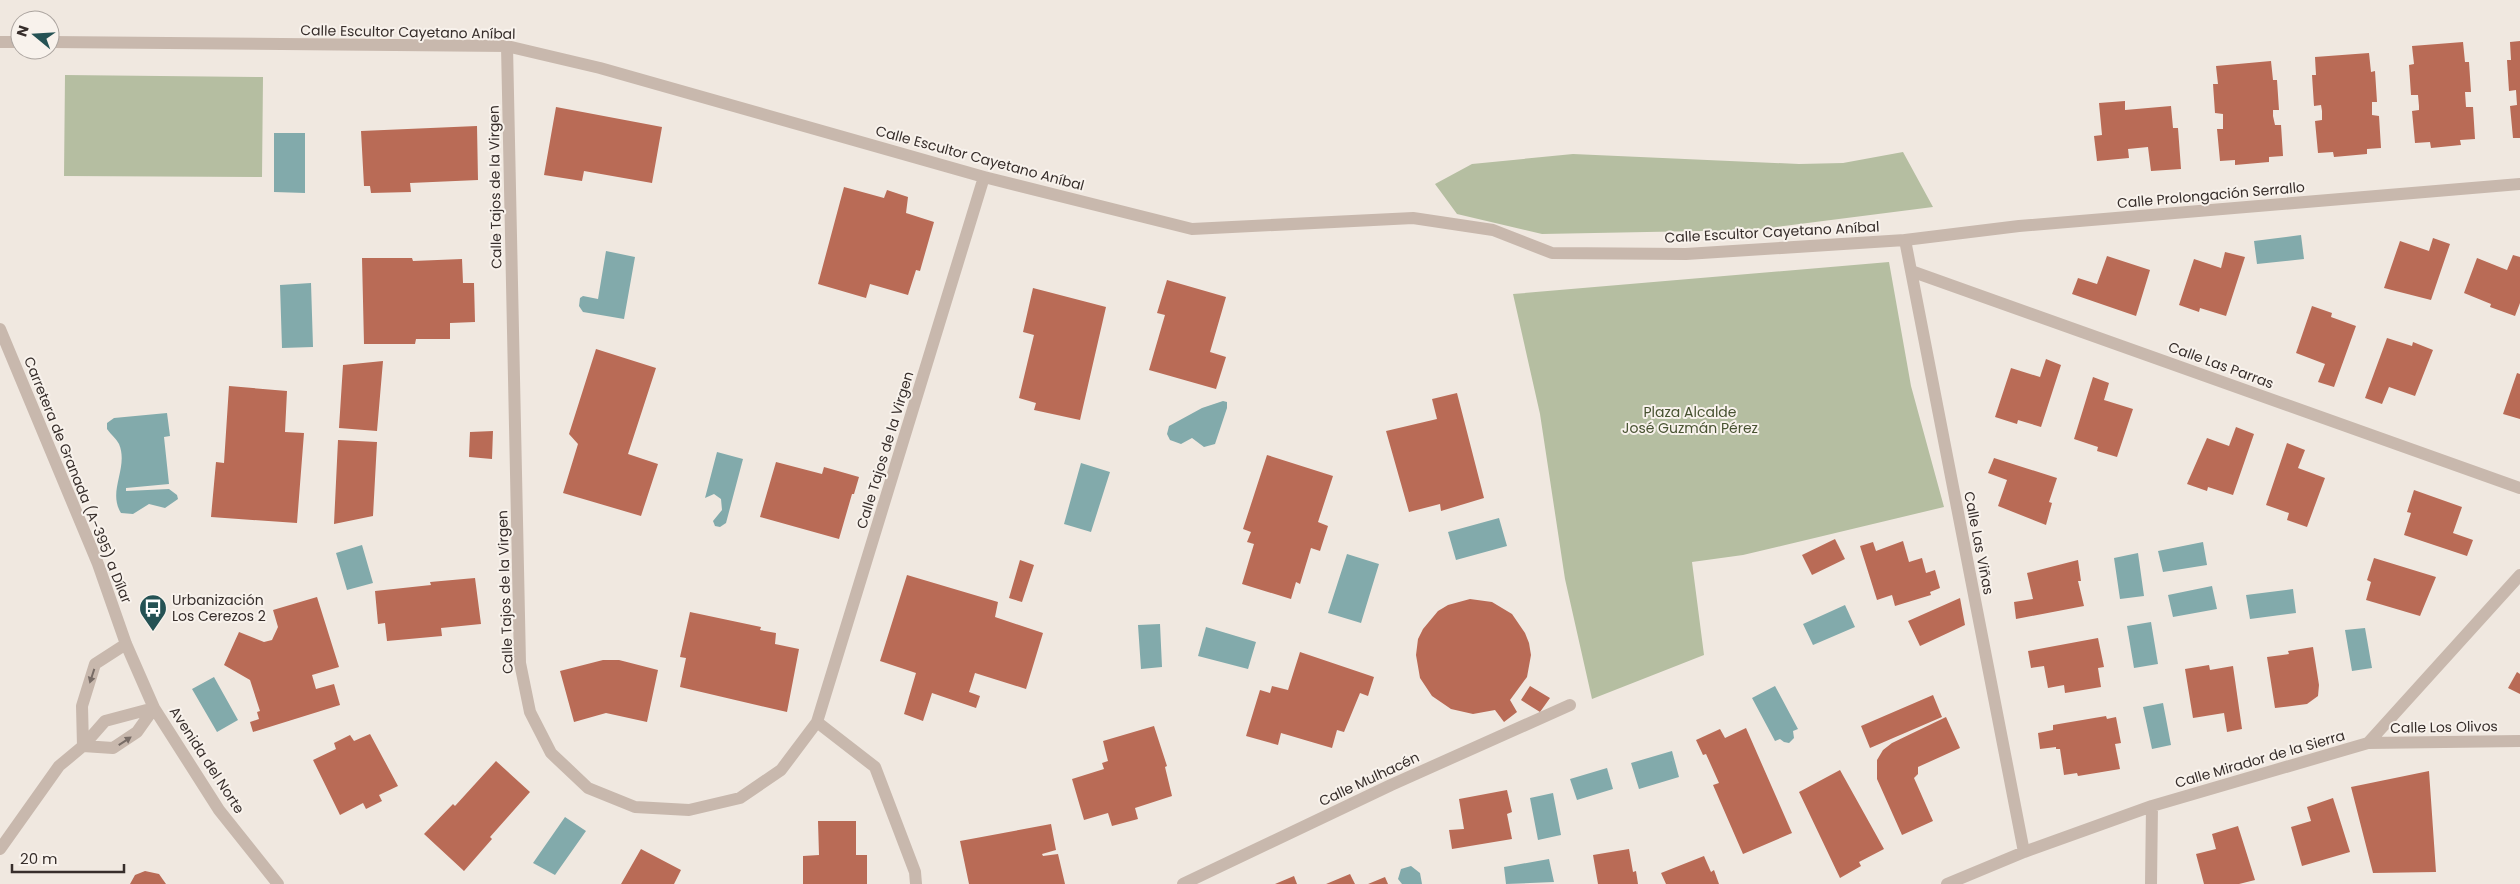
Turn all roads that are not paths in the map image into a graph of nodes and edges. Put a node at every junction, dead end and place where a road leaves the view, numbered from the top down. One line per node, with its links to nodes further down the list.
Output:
1 (60, 42): 2 (street, Calle Escultor Cayetano Aníbal)
2 (507, 46): 3 (street, Calle Escultor Cayetano Aníbal); 13 (street, Calle Tajos de la Virgen)
3 (984, 177): 5 (street, Calle Escultor Cayetano Aníbal); 13 (street, Calle Tajos de la Virgen)
4 (2520, 184): 5 (street, Calle Prolongación Serrallo)
5 (1905, 240): 6 (street, Calle Las Viñas)
6 (1911, 271): 8 (street, Calle Las Parras); 19 (street, Calle Las Viñas)
7 (0, 329): 10 (street, Carretera de Granada (A-395) a Dílar)
8 (2520, 488)
9 (2520, 575): 15 (street)
10 (126, 644): 12 (street, Avenida del Norte); 16 (street, one-way to 16)
11 (1570, 705): 22 (street, Calle Mulhacén)
12 (154, 708): 16 (street); 16 (street, one-way to 12); 20 (street, Avenida del Norte)
13 (817, 722): 21 (street)
14 (2520, 741): 15 (street, Calle Los Olivos)
15 (2368, 744): 17 (street, Calle Mirador de la Sierra)
16 (83, 746): 18 (street)
17 (2152, 806): 19 (street, Calle Mirador de la Sierra); 24 (street)
18 (0, 849)
19 (2024, 852): 23 (street, Calle Mirador de la Sierra)
20 (278, 884)
21 (916, 884)
22 (1183, 884)
23 (1947, 884)
24 (2151, 884)

